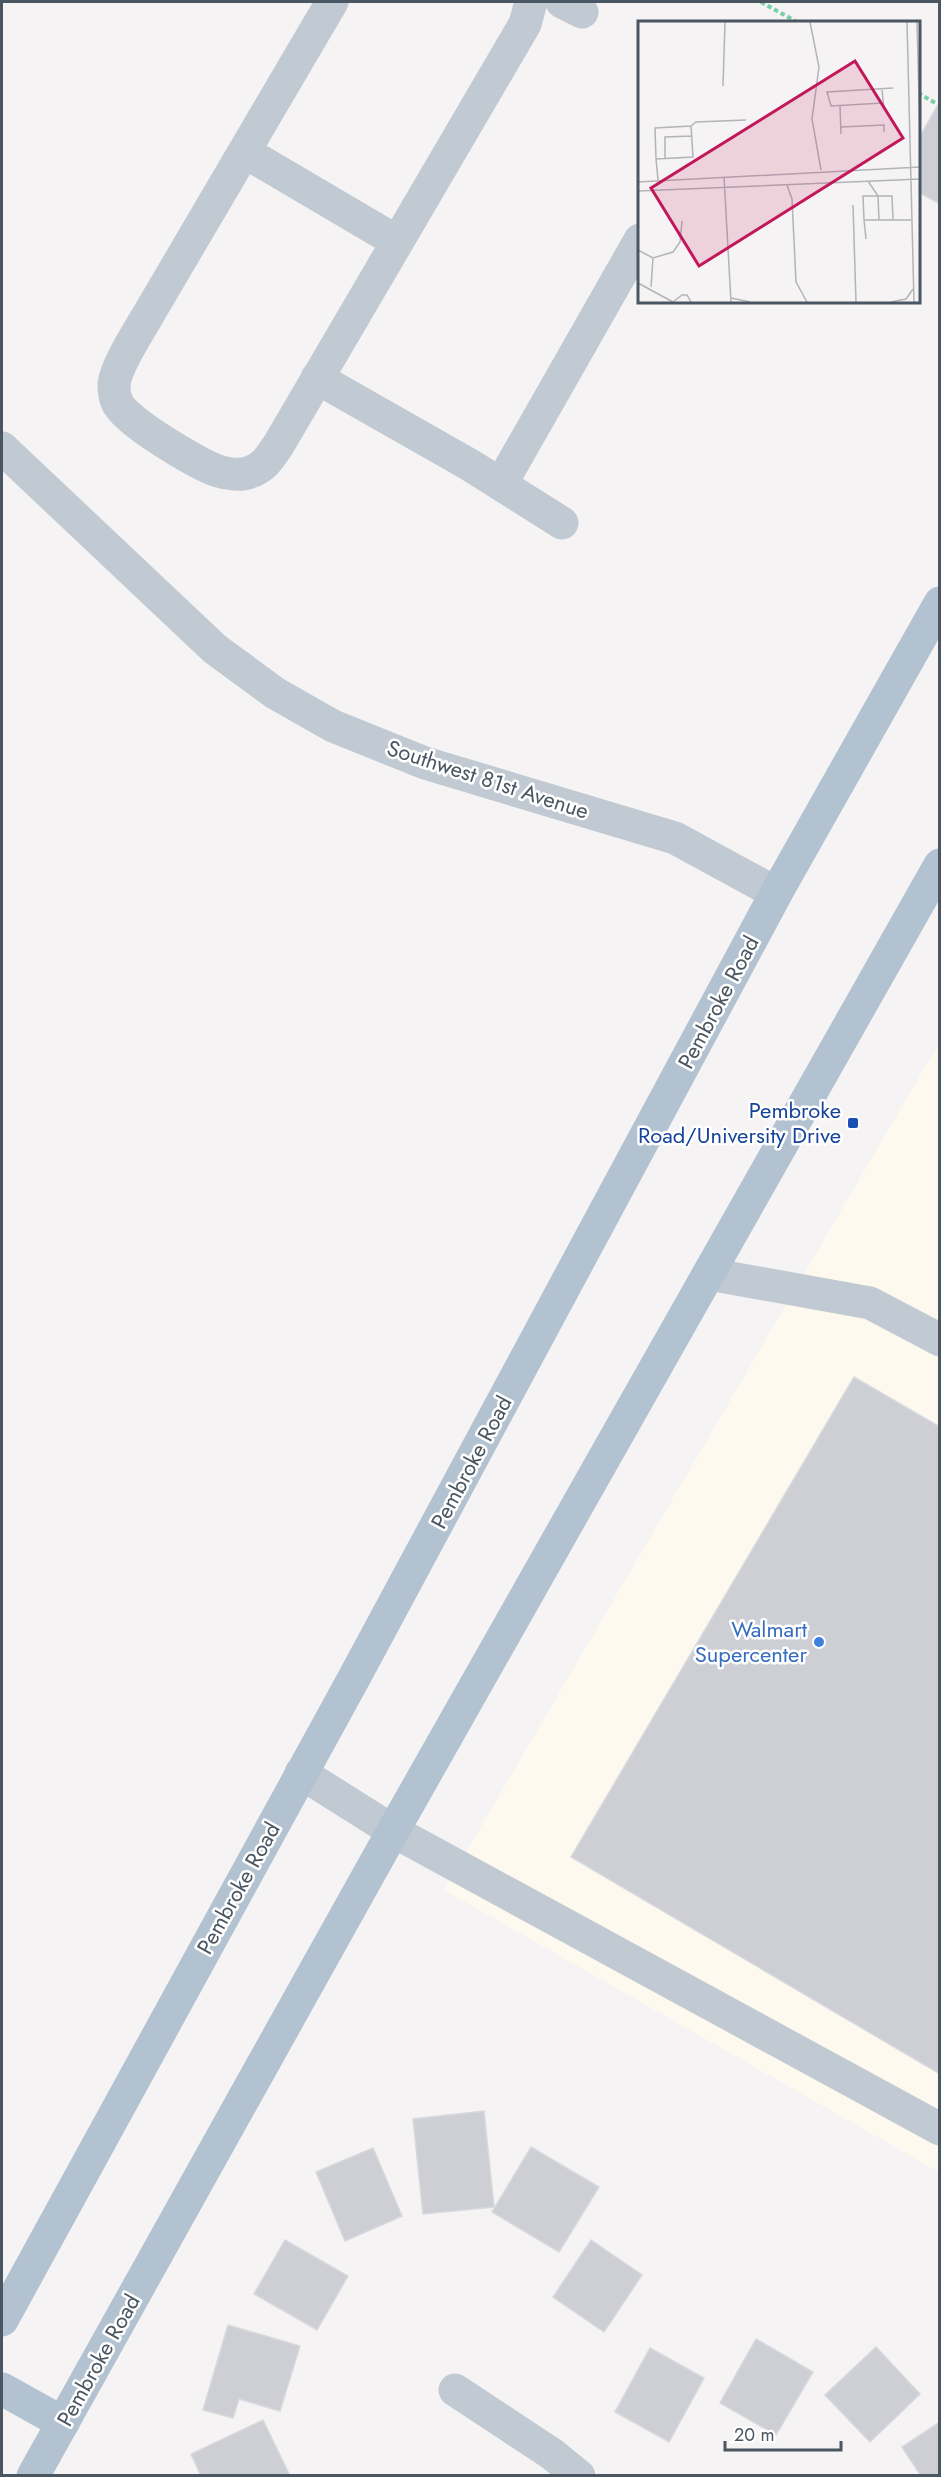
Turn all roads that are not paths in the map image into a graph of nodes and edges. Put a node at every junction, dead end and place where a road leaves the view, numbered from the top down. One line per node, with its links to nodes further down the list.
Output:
1 (332, 2): 3 (street)
2 (531, 2): 4 (street)
3 (245, 152): 4 (street); 6 (street)
4 (396, 241): 6 (street)
5 (638, 242): 8 (street)
6 (317, 378): 8 (street)
7 (2, 448): 12 (street, Southwest 81st Avenue)
8 (501, 484): 9 (street)
9 (562, 523)
10 (939, 603): 12 (main road, Pembroke Road)
11 (939, 865): 13 (main road, Pembroke Road)
12 (776, 893): 15 (main road, Pembroke Road)
13 (710, 1274): 14 (street); 16 (main road, Pembroke Road)
14 (939, 1340)
15 (301, 1773): 16 (street); 18 (main road, Pembroke Road)
16 (393, 1831): 17 (street); 21 (main road, Pembroke Road)
17 (939, 2129)
18 (2, 2320)
19 (2, 2389): 21 (main road)
20 (455, 2390): 23 (street)
21 (63, 2423): 22 (main road, Pembroke Road)
22 (33, 2475)
23 (579, 2475)

